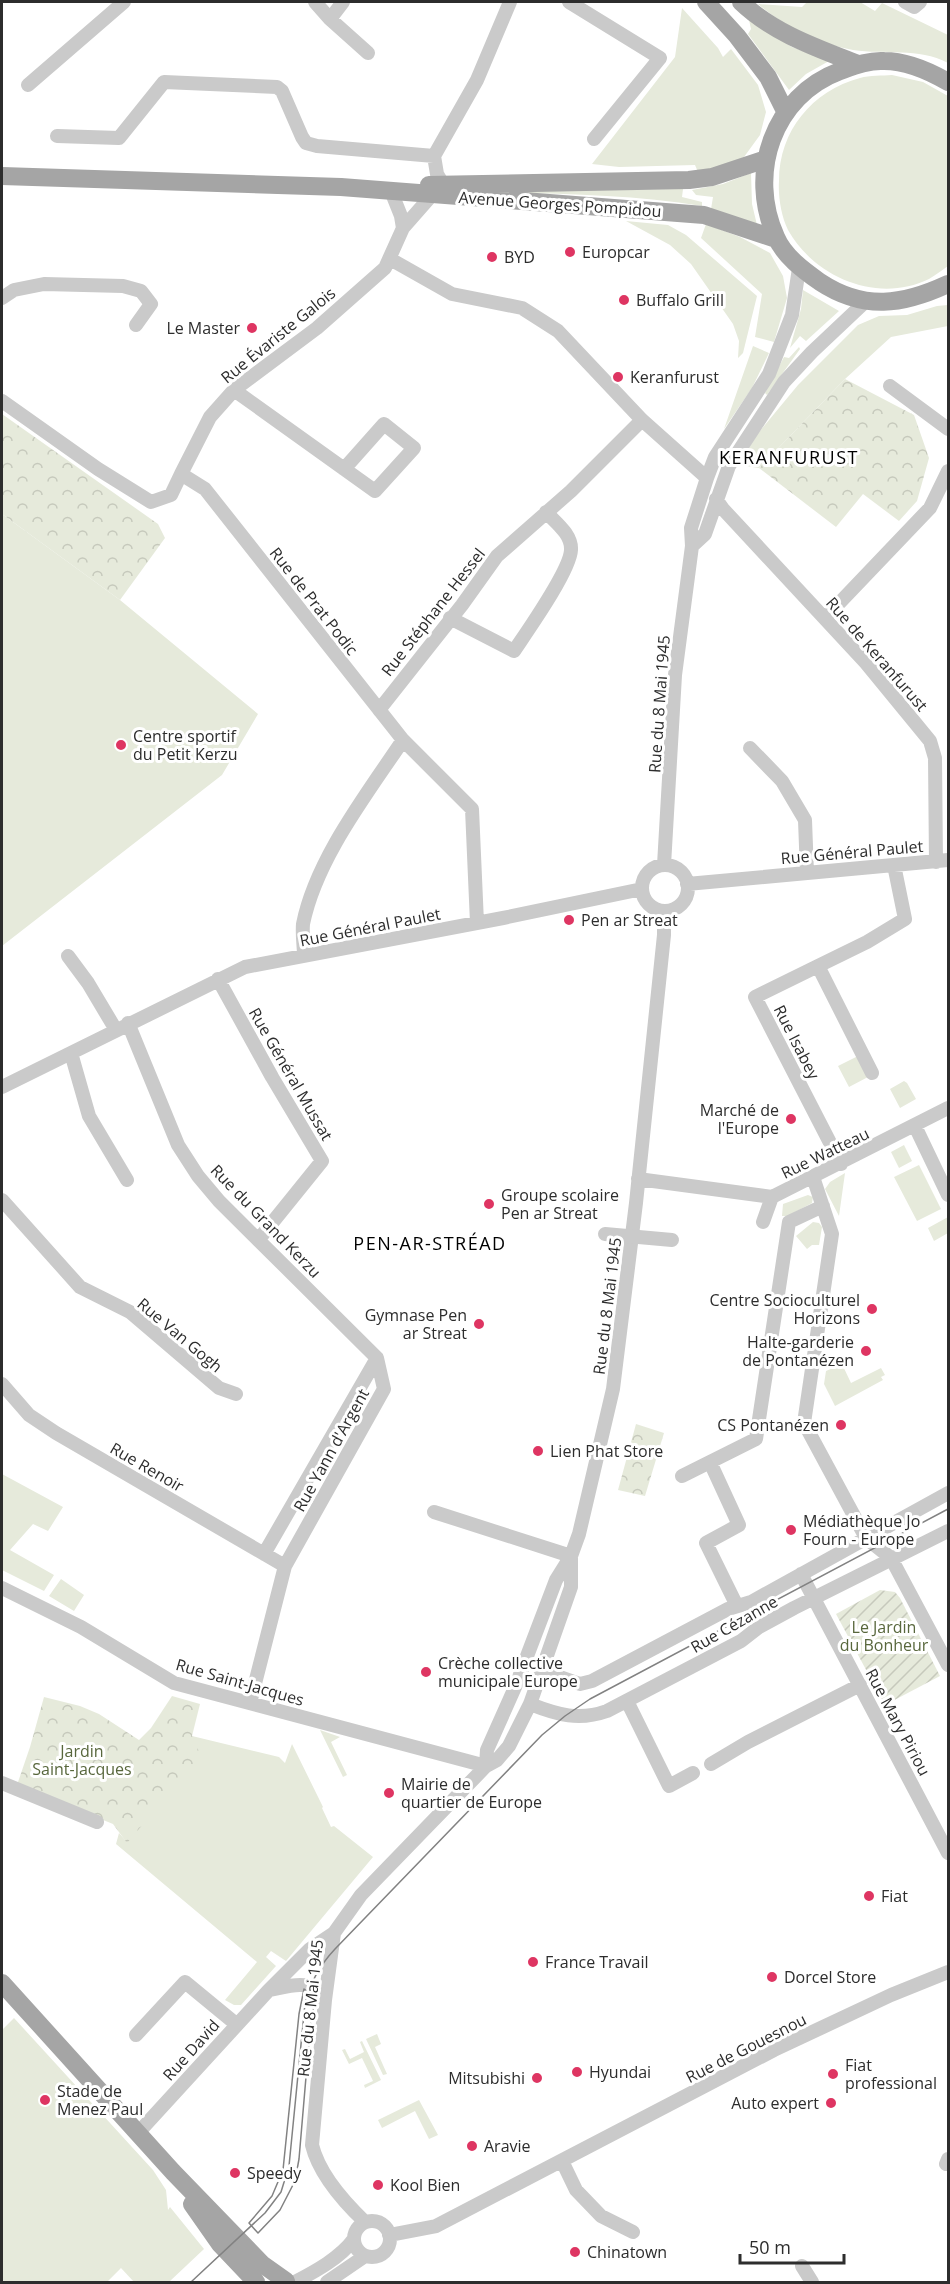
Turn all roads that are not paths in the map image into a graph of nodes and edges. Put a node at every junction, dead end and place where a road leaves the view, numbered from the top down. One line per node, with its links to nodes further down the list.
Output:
1 (124, 2): 14 (street)
2 (315, 2): 10 (street)
3 (343, 2): 10 (street)
4 (510, 2): 18 (street)
5 (569, 2): 17 (street)
6 (706, 2): 15 (main road)
7 (741, 2): 12 (main road)
8 (905, 2): 9 (street)
9 (920, 2)
10 (330, 19): 11 (street)
11 (368, 53)
12 (858, 64): 13 (main road); 15 (main road)
13 (948, 82)
14 (28, 85)
15 (786, 113): 19 (main road)
16 (57, 136): 18 (street)
17 (594, 139)
18 (434, 156): 22 (street)
19 (766, 159): 22 (main road, Avenue Georges Pompidou); 25 (main road)
20 (3, 176): 21 (main road, Avenue Georges Pompidou)
21 (341, 187): 22 (main road, Avenue Georges Pompidou); 23 (main road, Avenue Georges Pompidou)
22 (437, 190): 23 (main road, Avenue Georges Pompidou); 24 (street, Rue Évariste Galois); 25 (main road, Avenue Georges Pompidou)
23 (391, 191): 24 (street)
24 (403, 228): 26 (street, Rue Évariste Galois)
25 (776, 239): 27 (main road)
26 (390, 260): 33 (street, Rue Évariste Galois); 35 (street)
27 (799, 268): 30 (main road); 40 (street, Rue du 8 Mai 1945)
28 (948, 284): 30 (main road)
29 (2, 298): 31 (street)
30 (865, 302): 41 (street, Rue du 8 Mai 1945)
31 (136, 325)
32 (890, 386): 36 (street)
33 (234, 390): 37 (street); 39 (street, Rue Évariste Galois)
34 (2, 401): 39 (street)
35 (642, 420): 40 (street); 42 (street, Rue Stéphane Hessel)
36 (948, 429)
37 (344, 469): 37 (street)
38 (948, 471): 45 (street)
39 (181, 474): 46 (street, Rue de Prat Podic)
40 (707, 478): 43 (street, Rue du 8 Mai 1945)
41 (716, 499): 43 (street, Rue du 8 Mai 1945); 45 (street, Rue de Keranfurust)
42 (546, 512): 44 (street, Rue Stéphane Hessel); 44 (street)
43 (692, 546): 50 (street, Rue du 8 Mai 1945)
44 (450, 618): 46 (street, Rue Stéphane Hessel)
45 (825, 618): 49 (street, Rue de Keranfurust)
46 (379, 710): 47 (street, Rue de Prat Podic)
47 (403, 740): 56 (street, Rue de Prat Podic); 58 (street)
48 (750, 748): 52 (street)
49 (942, 861): 51 (street, Rue Général Paulet)
50 (664, 865): 53 (street); 54 (street)
51 (894, 865): 52 (street, Rue Général Paulet); 59 (street, Rue Isabey)
52 (807, 873): 53 (street, Rue Général Paulet)
53 (687, 884): 55 (street)
54 (642, 889): 55 (street); 56 (street, Rue Général Paulet)
55 (664, 911): 69 (street, Rue du 8 Mai 1945)
56 (477, 923): 58 (street, Rue Général Paulet)
57 (68, 956): 61 (street)
58 (304, 956): 60 (street, Rue Général Paulet)
59 (818, 966): 63 (street); 67 (street, Rue Isabey)
60 (218, 979): 61 (street, Rue Général Paulet); 77 (street, Rue Général Mussat)
61 (122, 1026): 62 (street, Rue Général Paulet); 77 (street, Rue du Grand Kerzu)
62 (72, 1053): 64 (street, Rue Général Paulet); 70 (street)
63 (872, 1073)
64 (2, 1087)
65 (948, 1108): 66 (street, Rue Watteau)
66 (915, 1126): 67 (street, Rue Watteau); 71 (street)
67 (841, 1164): 68 (street, Rue Watteau)
68 (813, 1177): 72 (street, Rue Watteau); 74 (street)
69 (638, 1179): 72 (street, Rue Watteau); 89 (street, Rue du 8 Mai 1945)
70 (127, 1180)
71 (948, 1195)
72 (772, 1197): 75 (street)
73 (2, 1200): 81 (street, Rue Van Gogh)
74 (823, 1206): 82 (street); 87 (street)
75 (764, 1222)
76 (606, 1234): 78 (street, bridge)
77 (259, 1239): 79 (street, Rue du Grand Kerzu)
78 (672, 1240)
79 (377, 1358): 88 (street, Rue Yann d'Argent); 91 (street, Rue Yann d'Argent)
80 (2, 1384): 88 (street, Rue Renoir)
81 (236, 1394)
82 (710, 1462): 83 (street); 95 (street, Rue Cézanne)
83 (682, 1476)
84 (948, 1493): 87 (street, Rue Cézanne)
85 (434, 1512): 89 (street)
86 (948, 1531): 90 (street, Rue Cézanne)
87 (866, 1538): 90 (street); 92 (street, Rue Cézanne)
88 (264, 1554): 91 (street, Rue Renoir)
89 (571, 1556): 97 (street, Rue du 8 Mai 1945); 103 (street, Rue du 8 Mai 1945)
90 (891, 1558): 94 (street, Rue Cézanne); 96 (street)
91 (285, 1566): 100 (street, Rue Yann d'Argent)
92 (801, 1574): 94 (street, Rue Mary Piriou); 95 (street, Rue Cézanne)
93 (2, 1588): 100 (street, Rue Saint-Jacques)
94 (814, 1598): 98 (street, Rue Mary Piriou); 99 (street, Rue Cézanne)
95 (737, 1606): 97 (street, Rue Cézanne)
96 (948, 1665)
97 (543, 1671): 101 (street, Rue du 8 Mai 1945)
98 (860, 1685): 102 (street); 107 (street, Rue Mary Piriou)
99 (627, 1701): 101 (street, Rue Cézanne); 104 (street)
100 (250, 1703): 103 (street, Rue Saint-Jacques)
101 (530, 1704): 103 (street, Rue du 8 Mai 1945)
102 (711, 1764)
103 (486, 1766): 108 (street, Rue du 8 Mai 1945)
104 (693, 1773)
105 (2, 1783): 106 (street)
106 (97, 1822)
107 (948, 1853)
108 (334, 1933): 111 (street, Rue David); 112 (street, Rue du 8 Mai 1945)
109 (948, 1972): 116 (street, Rue de Gouesnou)
110 (2, 1983): 115 (main road)
111 (268, 1991): 112 (street); 113 (street, Rue David)
112 (325, 2000): 118 (street, Rue du 8 Mai 1945)
113 (236, 2024): 114 (street); 115 (street, Rue David)
114 (136, 2035)
115 (138, 2133): 117 (main road)
116 (562, 2161): 119 (street); 120 (street, Rue de Gouesnou)
117 (173, 2172): 124 (main road); 125 (main road)
118 (365, 2222): 120 (street); 121 (street)
119 (633, 2232)
120 (389, 2235): 122 (street)
121 (354, 2240): 122 (street); 124 (street)
122 (365, 2256): 126 (street)
123 (802, 2266): 127 (street)
124 (288, 2282)
125 (256, 2283)
126 (327, 2283)
127 (812, 2283)

